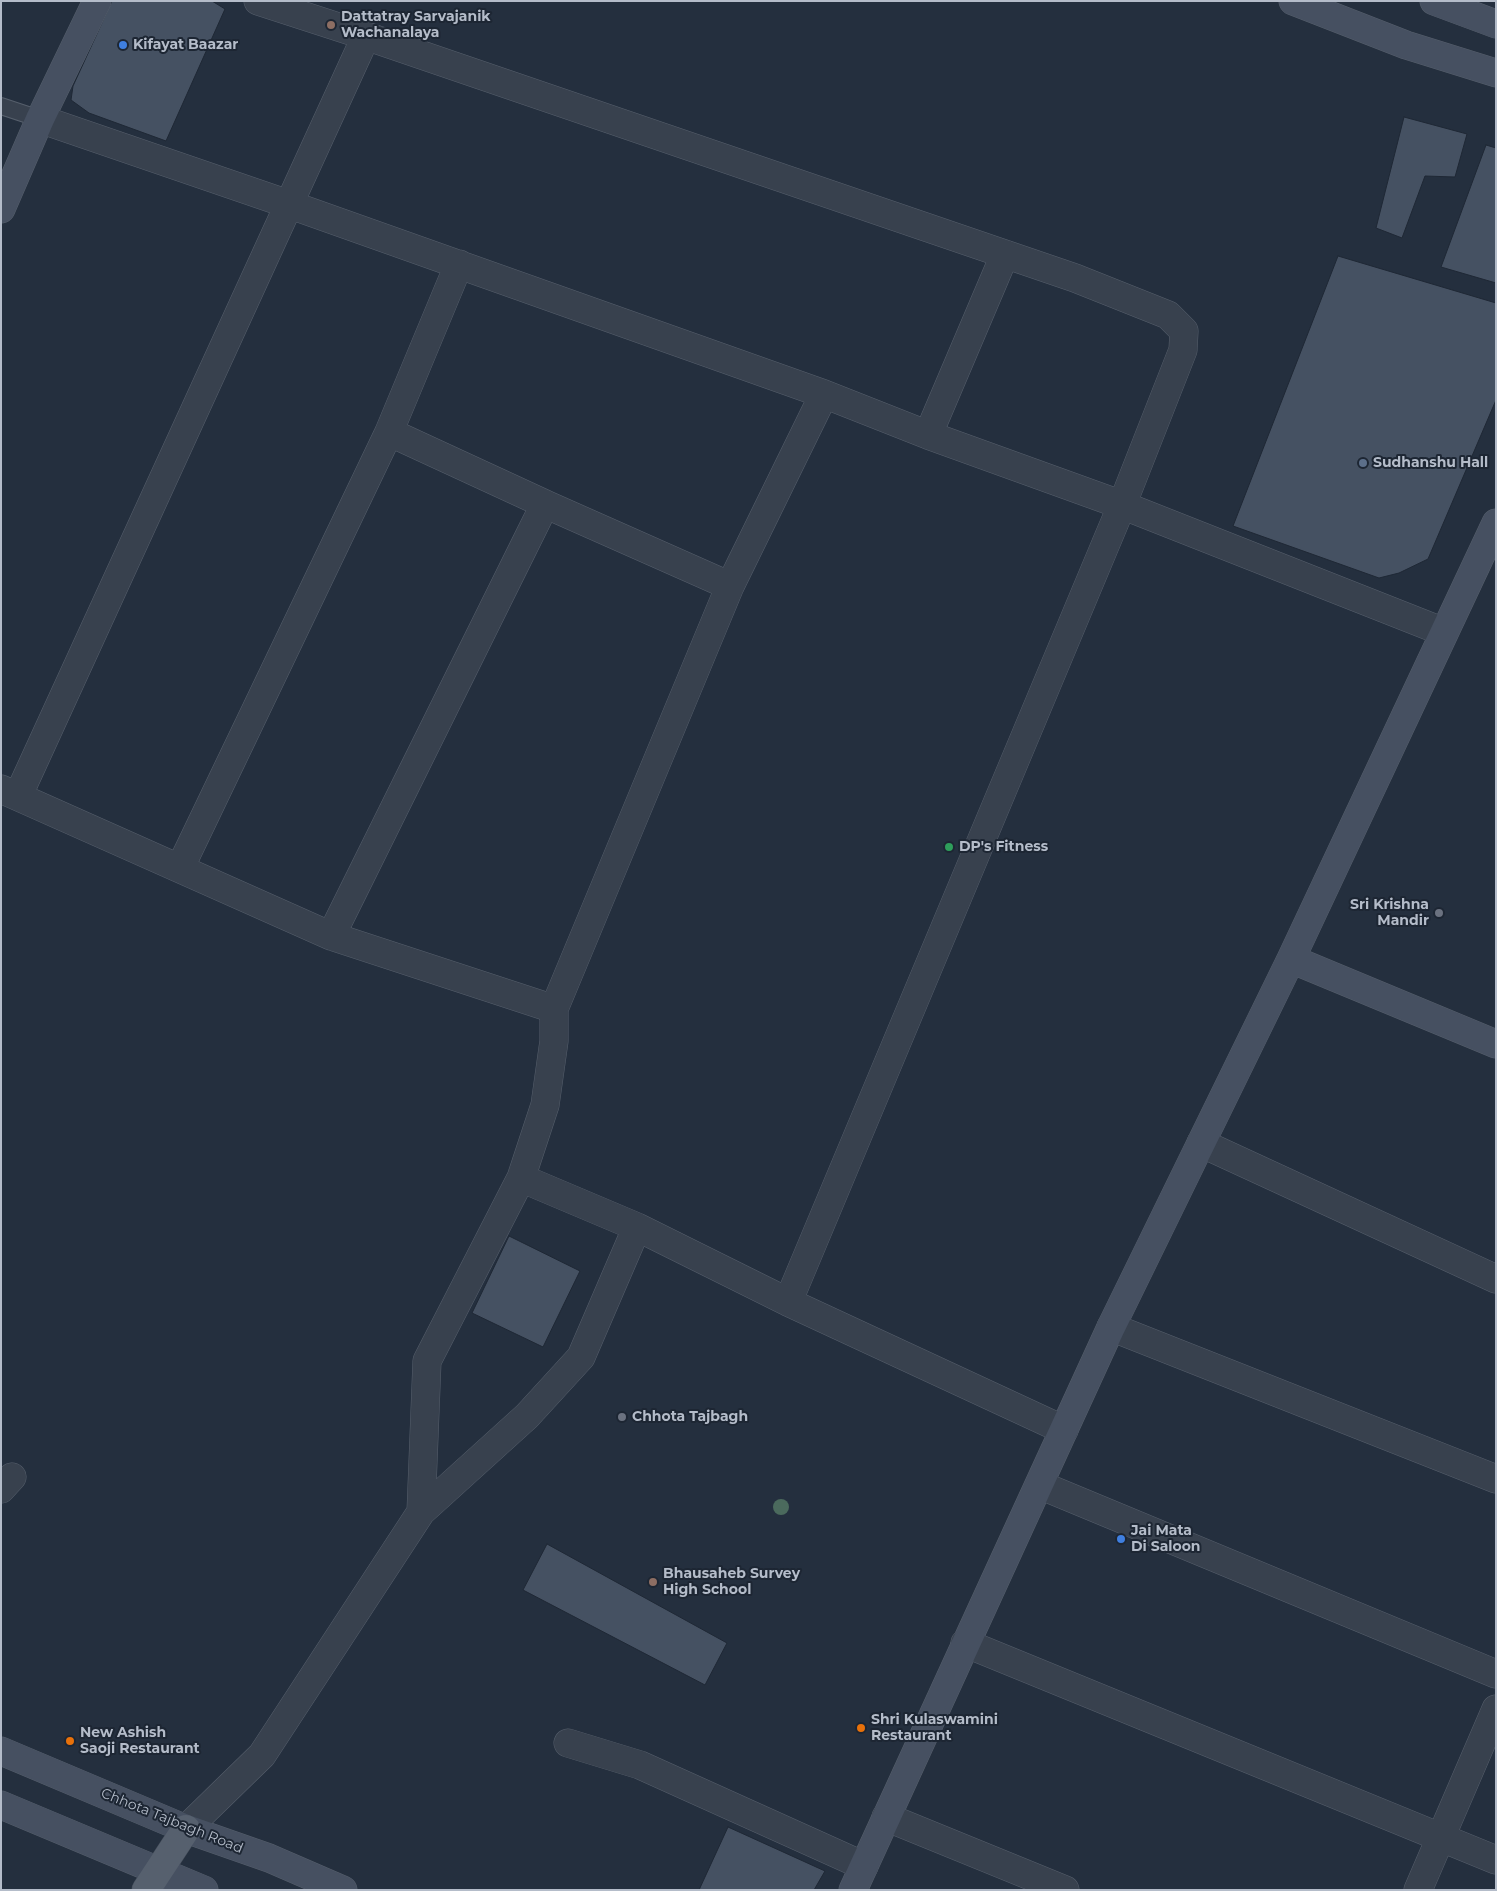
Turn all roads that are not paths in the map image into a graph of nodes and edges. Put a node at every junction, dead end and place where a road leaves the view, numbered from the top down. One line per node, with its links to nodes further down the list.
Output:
1 (97, 1): 9 (main road)
2 (258, 1): 6 (street)
3 (1293, 1): 7 (main road)
4 (1434, 1): 5 (main road)
5 (1496, 24)
6 (366, 36): 10 (street); 12 (street)
7 (1496, 73)
8 (1, 106): 9 (lane)
9 (40, 119): 10 (street); 11 (main road)
10 (288, 204): 13 (street); 22 (street)
11 (1, 209)
12 (1005, 254): 16 (street); 18 (street)
13 (459, 264): 14 (street); 15 (street)
14 (824, 394): 16 (street); 20 (street)
15 (390, 432): 17 (street); 23 (street)
16 (928, 434): 18 (street)
17 (545, 504): 20 (street); 24 (street)
18 (1122, 506): 21 (street); 32 (street)
19 (1496, 524): 21 (main road)
20 (730, 586): 26 (street)
21 (1444, 632): 25 (main road)
22 (9, 793): 23 (street)
23 (180, 868): 24 (street)
24 (331, 936): 26 (street)
25 (1292, 960): 27 (main road); 28 (main road)
26 (554, 1009): 29 (street)
27 (1496, 1044)
28 (1201, 1143): 31 (street); 33 (main road)
29 (521, 1178): 30 (street); 37 (street)
30 (637, 1227): 32 (street); 37 (street)
31 (1496, 1279)
32 (788, 1302): 34 (street)
33 (1111, 1327): 34 (main road); 35 (street)
34 (1064, 1430): 36 (main road)
35 (1496, 1479)
36 (1040, 1485): 38 (main road); 39 (street)
37 (421, 1512): 45 (street)
38 (965, 1643): 44 (main road); 46 (street)
39 (1496, 1674)
40 (1496, 1709): 46 (street)
41 (568, 1744): 48 (street)
42 (1, 1751): 45 (main road, Chhota Tajbagh Road)
43 (1, 1806): 49 (main road)
44 (886, 1817): 48 (main road); 52 (street)
45 (186, 1829): 49 (main road); 51 (main road, Chhota Tajbagh Road)
46 (1441, 1836): 47 (street); 53 (street)
47 (1496, 1860)
48 (858, 1878)
49 (152, 1880): 50 (main road)
50 (204, 1890)
51 (343, 1890)
52 (1065, 1890)
53 (1418, 1890)

